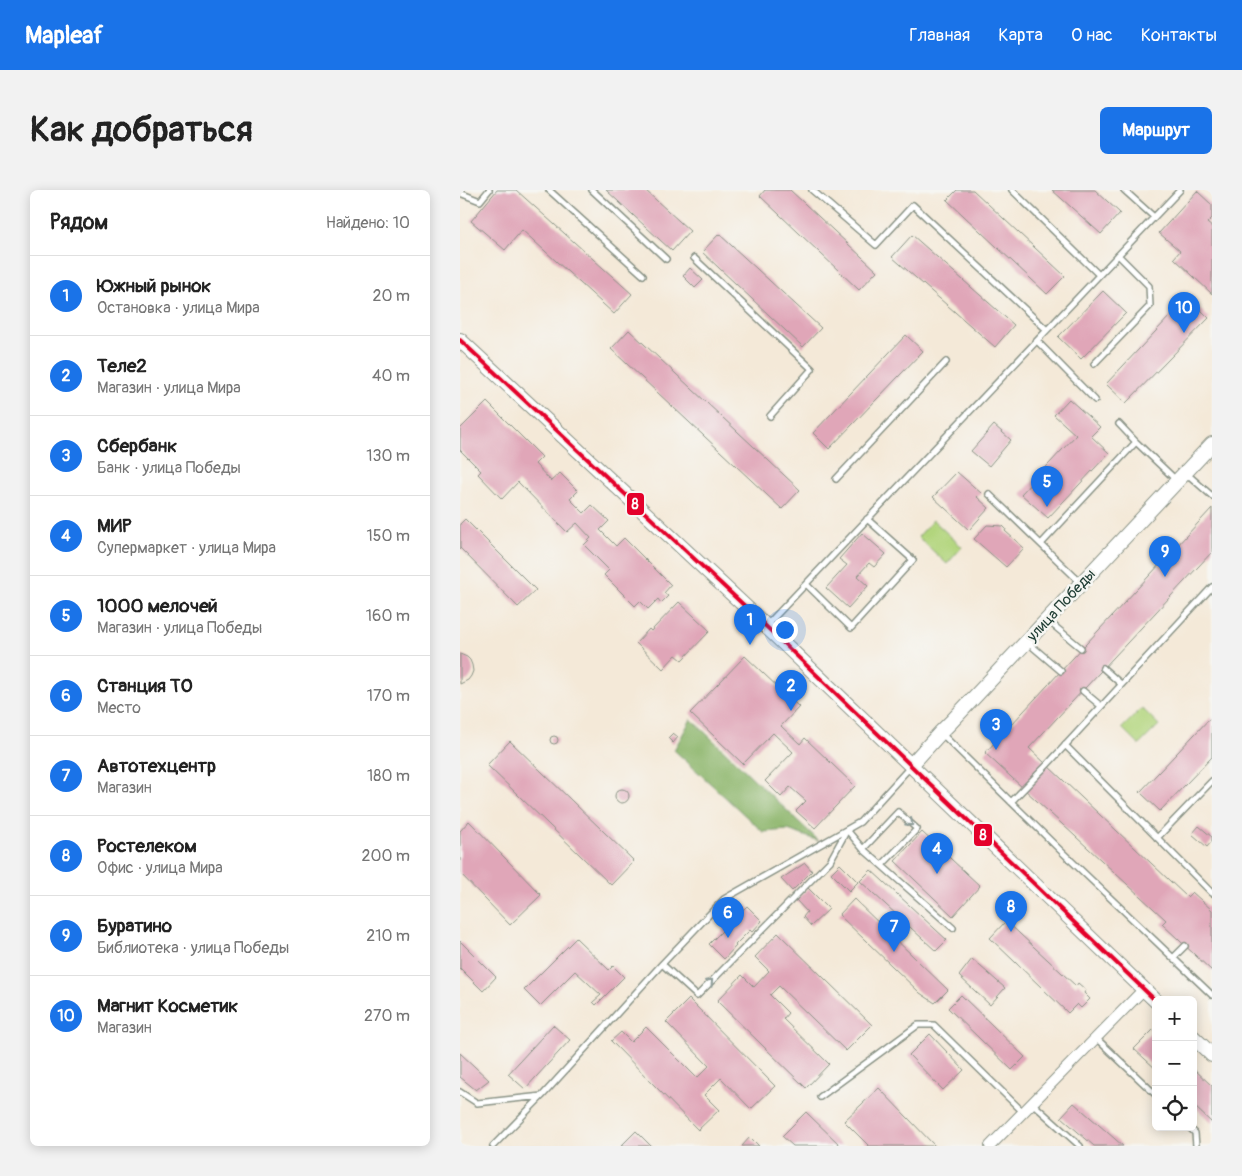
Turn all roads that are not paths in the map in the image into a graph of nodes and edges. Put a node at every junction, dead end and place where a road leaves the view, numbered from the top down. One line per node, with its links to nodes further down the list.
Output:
1 (489, 190): 8 (lane)
2 (549, 190): 13 (lane)
3 (592, 190): 12 (lane)
4 (812, 190): 15 (lane)
5 (1012, 190): 14 (lane)
6 (1124, 190): 9 (lane)
7 (1180, 190): 9 (lane)
8 (460, 194)
9 (1154, 218): 10 (lane)
10 (1118, 255): 14 (lane); 19 (lane)
11 (694, 258): 21 (lane)
12 (666, 259)
13 (643, 275)
14 (1099, 275): 15 (lane)
15 (1047, 330): 17 (lane)
16 (460, 340): 35 (main road)
17 (1037, 341): 20 (lane); 29 (lane)
18 (946, 362): 26 (lane)
19 (1094, 364)
20 (1095, 400)
21 (770, 416)
22 (1119, 424): 23 (lane)
23 (1136, 442): 25 (lane); 30 (lane)
24 (1208, 450): 25 (main road, улица Победы)
25 (1181, 476): 28 (lane); 31 (main road, улица Победы)
26 (836, 479)
27 (989, 494): 30 (lane)
28 (1212, 496)
29 (867, 519): 32 (lane); 32 (lane)
30 (1041, 544): 31 (lane)
31 (1082, 583): 34 (main road, улица Победы)
32 (806, 584): 35 (lane)
33 (1212, 587): 40 (lane)
34 (1047, 620): 36 (main road, улица Победы); 37 (lane)
35 (766, 626): 45 (main road)
36 (1027, 642): 39 (lane); 43 (main road, улица Победы)
37 (1081, 648)
38 (1103, 668): 40 (lane)
39 (1061, 671)
40 (1121, 684): 42 (lane)
41 (1083, 691): 42 (lane)
42 (1101, 706): 44 (lane)
43 (940, 732): 45 (main road, улица Победы); 47 (lane)
44 (1065, 745): 47 (lane); 49 (lane)
45 (911, 765): 48 (lane); 57 (main road)
46 (1212, 781): 49 (lane)
47 (1011, 802): 55 (lane)
48 (847, 830): 50 (lane); 56 (lane); 56 (lane, one-way to 48)
49 (1157, 838): 52 (lane)
50 (863, 849): 51 (lane); 51 (lane, one-way to 51)
51 (882, 865): 53 (lane)
52 (1212, 893)
53 (953, 928)
54 (1185, 946): 55 (lane)
55 (1173, 958): 58 (lane)
56 (662, 964): 65 (lane)
57 (1144, 989): 59 (main road); 60 (street)
58 (1212, 995)
59 (1152, 996)
60 (1096, 1038): 63 (lane); 67 (street)
61 (1197, 1041): 62 (main road)
62 (1212, 1055)
63 (1152, 1091)
64 (460, 1092): 65 (lane)
65 (542, 1096): 70 (lane)
66 (820, 1097): 68 (lane)
67 (1032, 1103): 68 (street); 72 (lane)
68 (1023, 1112): 71 (street)
69 (1193, 1131): 73 (lane)
70 (493, 1146)
71 (990, 1146)
72 (1080, 1146)
73 (1196, 1146)

